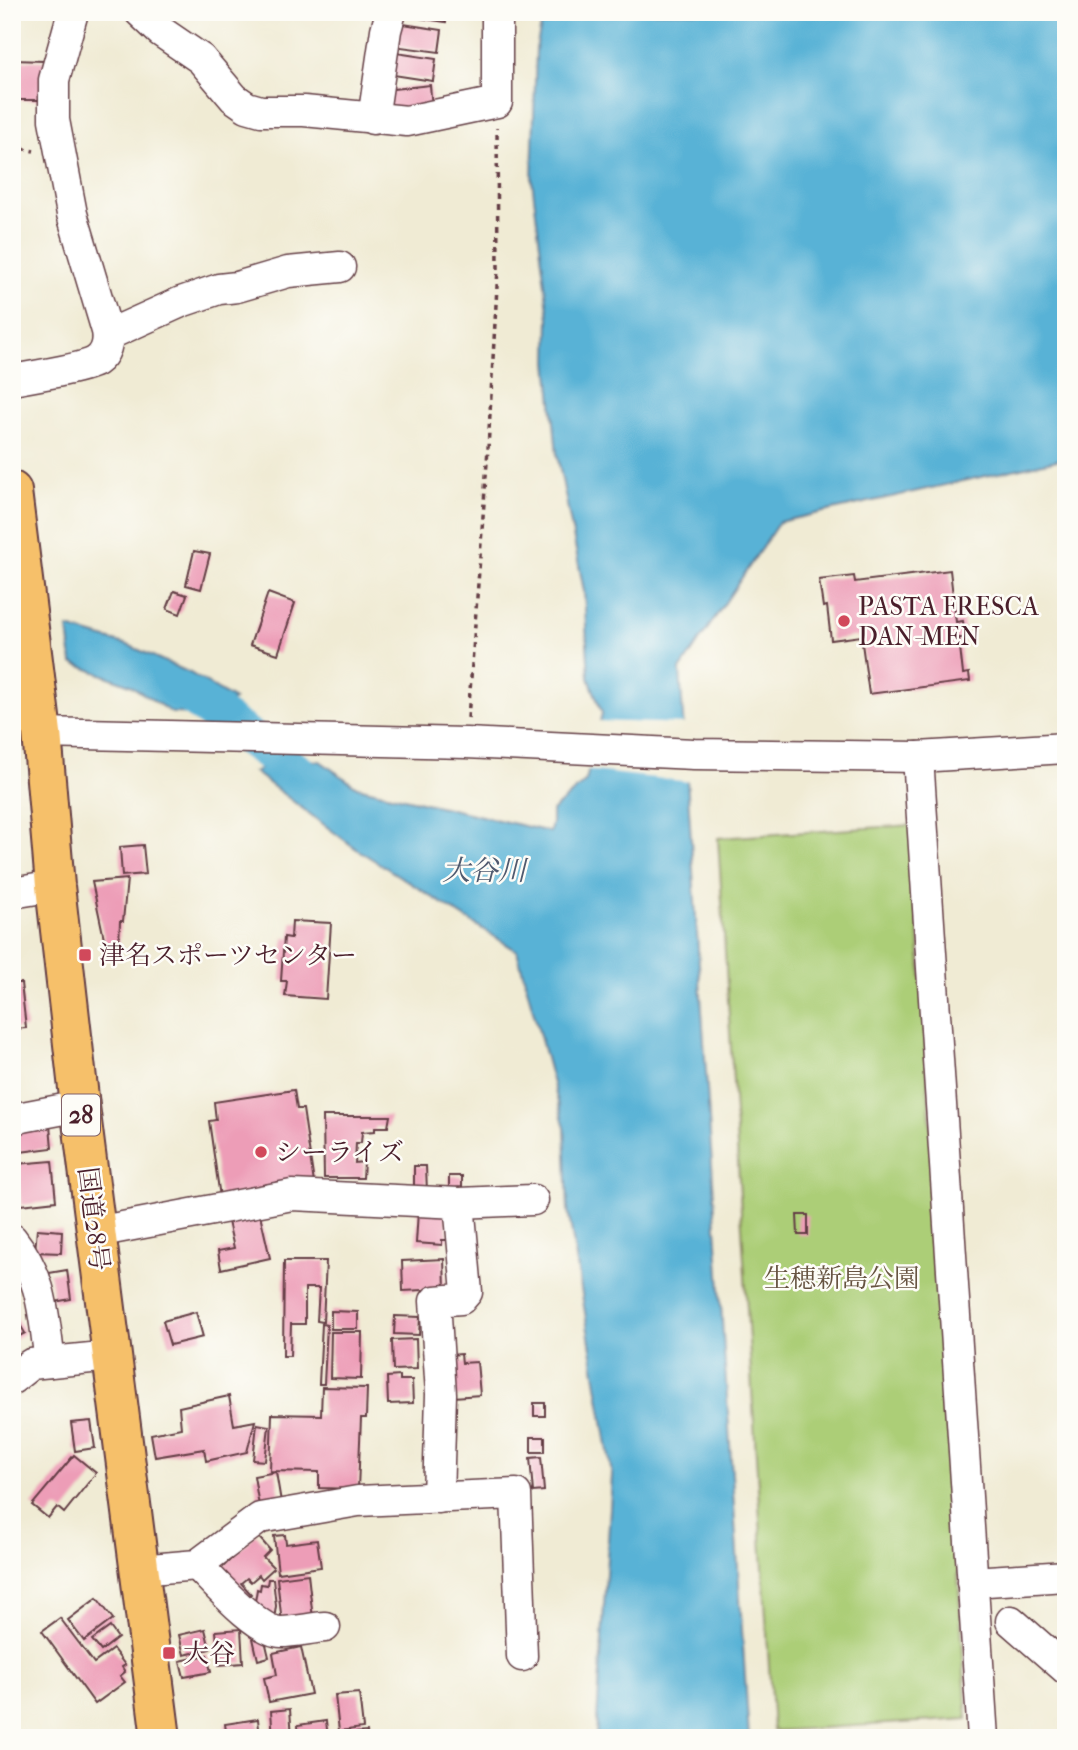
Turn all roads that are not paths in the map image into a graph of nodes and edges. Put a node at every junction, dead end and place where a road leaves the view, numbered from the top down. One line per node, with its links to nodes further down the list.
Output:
1 (97, 12): 5 (street)
2 (140, 12): 6 (street)
3 (391, 12): 6 (street)
4 (497, 12): 6 (street)
5 (71, 22): 8 (street)
6 (373, 119)
7 (340, 267): 8 (street)
8 (108, 335): 9 (street)
9 (12, 380)
10 (12, 491): 11 (highway, 国道28号 / 28)
11 (42, 733): 13 (street); 14 (highway, 国道28号 / 28)
12 (1066, 748): 13 (street)
13 (918, 757): 29 (street)
14 (55, 886): 15 (street); 16 (highway, 国道28号 / 28)
15 (12, 894)
16 (80, 1106): 17 (street); 20 (highway, 国道28号 / 28)
17 (12, 1119)
18 (533, 1200): 19 (street)
19 (459, 1203): 20 (street); 25 (street)
20 (96, 1232): 22 (highway, 国道28号 / 28)
21 (12, 1239): 23 (street)
22 (111, 1356): 23 (street); 27 (highway, 国道28号 / 28)
23 (50, 1362): 24 (street)
24 (12, 1379)
25 (438, 1498): 26 (street); 32 (street)
26 (197, 1565): 27 (street); 31 (street)
27 (139, 1570): 34 (highway, 国道28号 / 28)
28 (1066, 1576): 29 (street)
29 (972, 1582): 35 (street)
30 (1011, 1620): 33 (street)
31 (325, 1627)
32 (522, 1656)
33 (1066, 1669)
34 (161, 1738)
35 (983, 1738)

